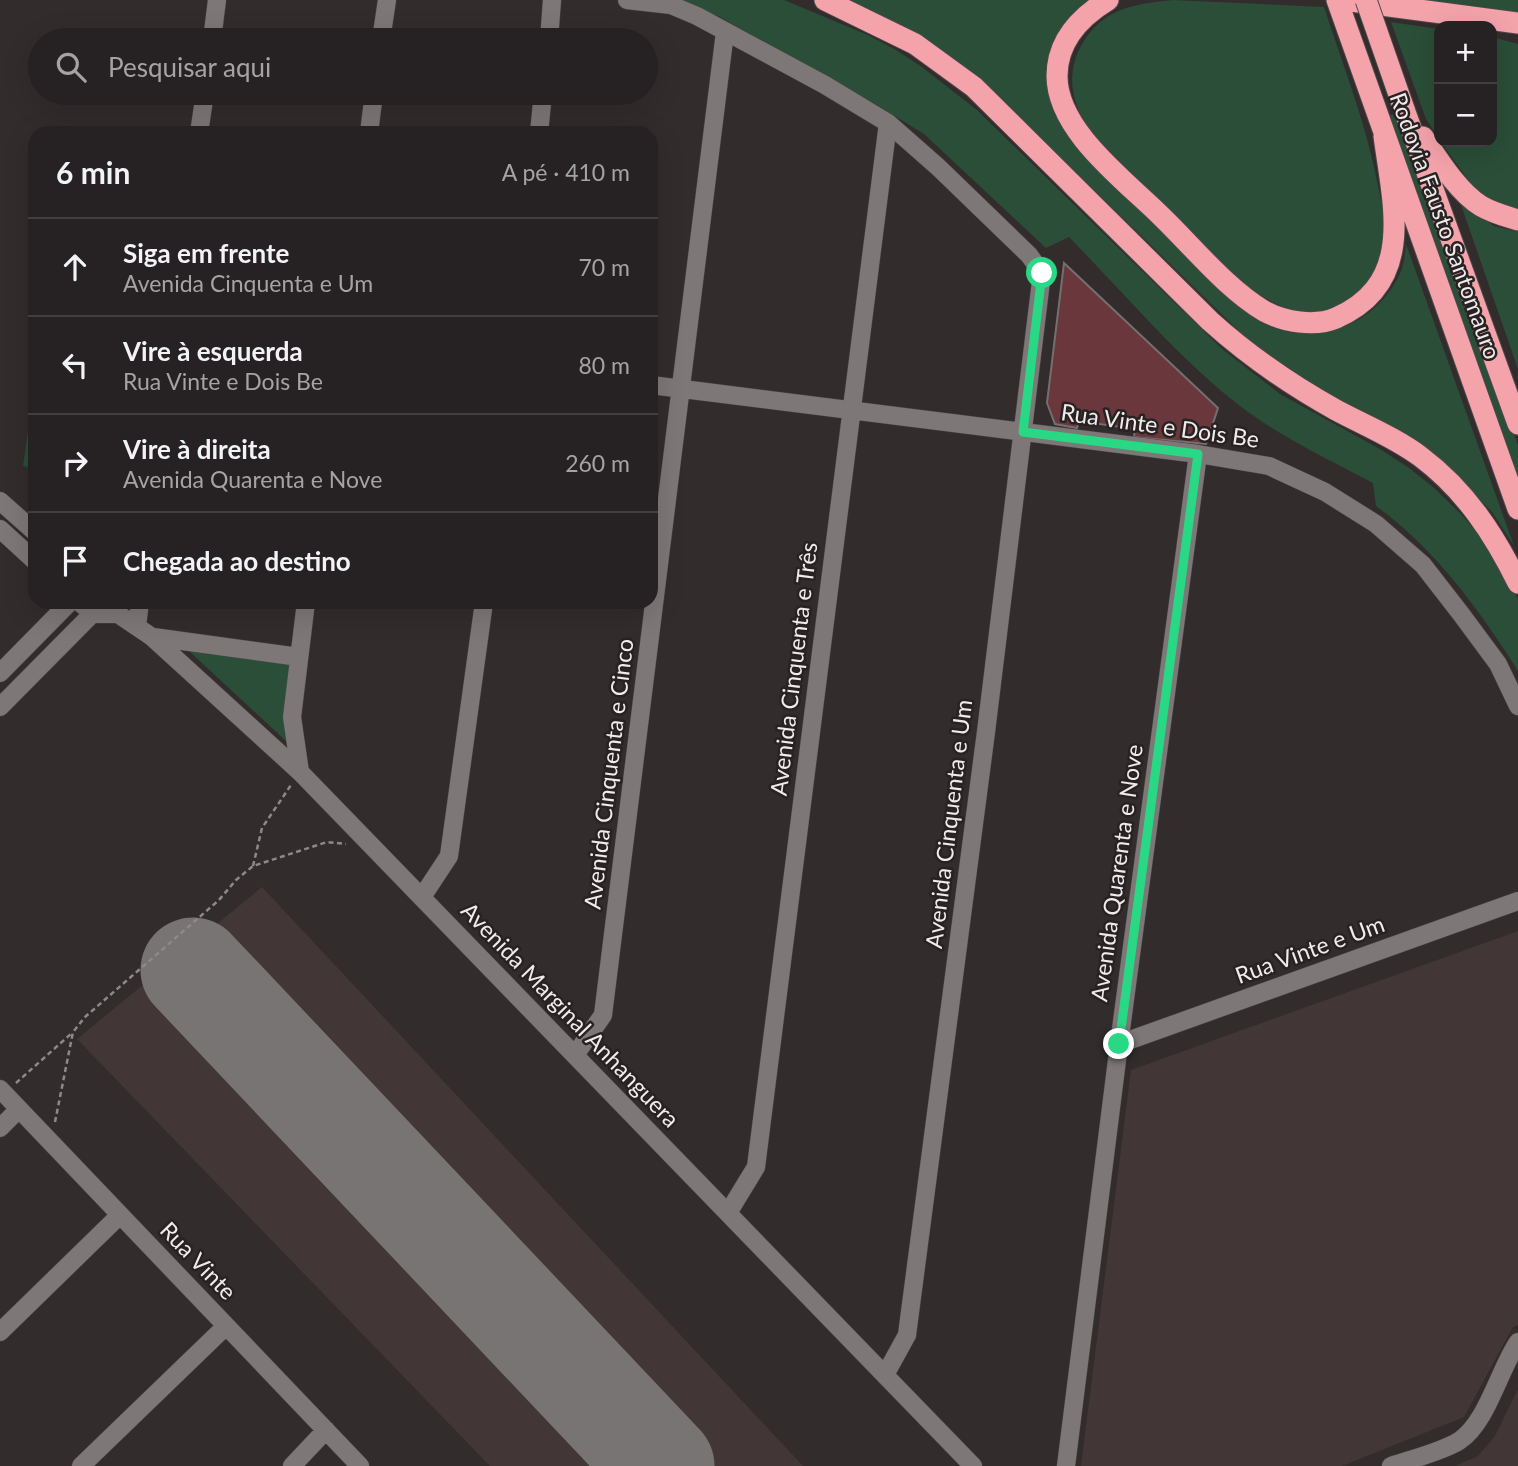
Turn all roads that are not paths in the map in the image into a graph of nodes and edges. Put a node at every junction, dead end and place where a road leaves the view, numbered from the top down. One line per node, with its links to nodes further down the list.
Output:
1 (217, 0): 12 (street)
2 (387, 0): 13 (street)
3 (552, 0): 14 (street)
4 (627, 0): 16 (street)
5 (825, 0): 39 (highway)
6 (1108, 0): 25 (highway)
7 (1337, 0): 25 (highway, Rodovia Fausto Santomauro)
8 (1346, 0): 10 (highway)
9 (1366, 0): 20 (highway, Rodovia Fausto Santomauro, bridge)
10 (1475, 17): 11 (highway); 15 (highway)
11 (1518, 23)
12 (214, 28)
13 (383, 28)
14 (549, 28)
15 (1518, 30)
16 (725, 32): 21 (street); 28 (street, Avenida Cinquenta e Cinco)
17 (203, 105): 22 (street)
18 (372, 105): 23 (street)
19 (542, 105): 24 (street)
20 (1404, 109): 26 (highway); 30 (highway, Rodovia Fausto Santomauro)
21 (888, 123): 29 (street, Avenida Cinquenta e Três); 31 (street, Avenida Cinquenta e Um)
22 (200, 126)
23 (370, 126)
24 (541, 126)
25 (1384, 136): 34 (highway, Rodovia Fausto Santomauro)
26 (1518, 220)
27 (658, 387): 28 (street, Rua Vinte e Dois Be)
28 (682, 389): 29 (street, Rua Vinte e Dois Be); 38 (street, Avenida Cinquenta e Cinco)
29 (851, 410): 31 (street, Rua Vinte e Dois Be); 61 (street, Avenida Cinquenta e Três)
30 (1518, 424)
31 (1023, 432): 32 (street, Rua Vinte e Dois Be); 66 (street, Avenida Cinquenta e Um)
32 (1198, 454): 51 (street, Rua Vinte e Dois Be); 56 (street, Avenida Quarenta e Nove)
33 (0, 501): 35 (street)
34 (1518, 509)
35 (28, 526)
36 (0, 529): 37 (street)
37 (28, 555)
38 (658, 579)
39 (1518, 583)
40 (63, 609): 50 (street)
41 (98, 609): 52 (street)
42 (116, 609): 47 (street, Avenida Marginal Anhanguera)
43 (139, 609): 47 (street)
44 (305, 609): 49 (street)
45 (483, 609): 54 (street)
46 (654, 609): 57 (street, Avenida Cinquenta e Cinco)
47 (137, 626): 48 (street, Avenida Marginal Anhanguera)
48 (152, 637): 49 (street); 53 (street, Avenida Marginal Anhanguera)
49 (299, 657): 53 (street)
50 (0, 673)
51 (1518, 706)
52 (0, 707)
53 (300, 772): 54 (street, Avenida Marginal Anhanguera)
54 (422, 897): 57 (street, Avenida Marginal Anhanguera)
55 (1518, 901): 56 (street, Rua Vinte e Um)
56 (1119, 1044): 72 (street, Avenida Quarenta e Nove)
57 (575, 1055): 61 (street, Avenida Marginal Anhanguera)
58 (2, 1092): 59 (street, Rua Vinte)
59 (19, 1109): 60 (street); 62 (street, Rua Vinte)
60 (0, 1128)
61 (728, 1213): 66 (street, Avenida Marginal Anhanguera)
62 (120, 1215): 63 (street, Rua Vinte); 64 (street)
63 (226, 1326): 67 (street, Rua Vinte); 68 (street)
64 (0, 1332)
65 (1518, 1342): 73 (street)
66 (885, 1375): 71 (street, Avenida Marginal Anhanguera)
67 (326, 1430): 69 (street); 70 (street, Rua Vinte)
68 (81, 1466)
69 (292, 1466)
70 (360, 1466)
71 (973, 1466)
72 (1066, 1466)
73 (1391, 1466)

